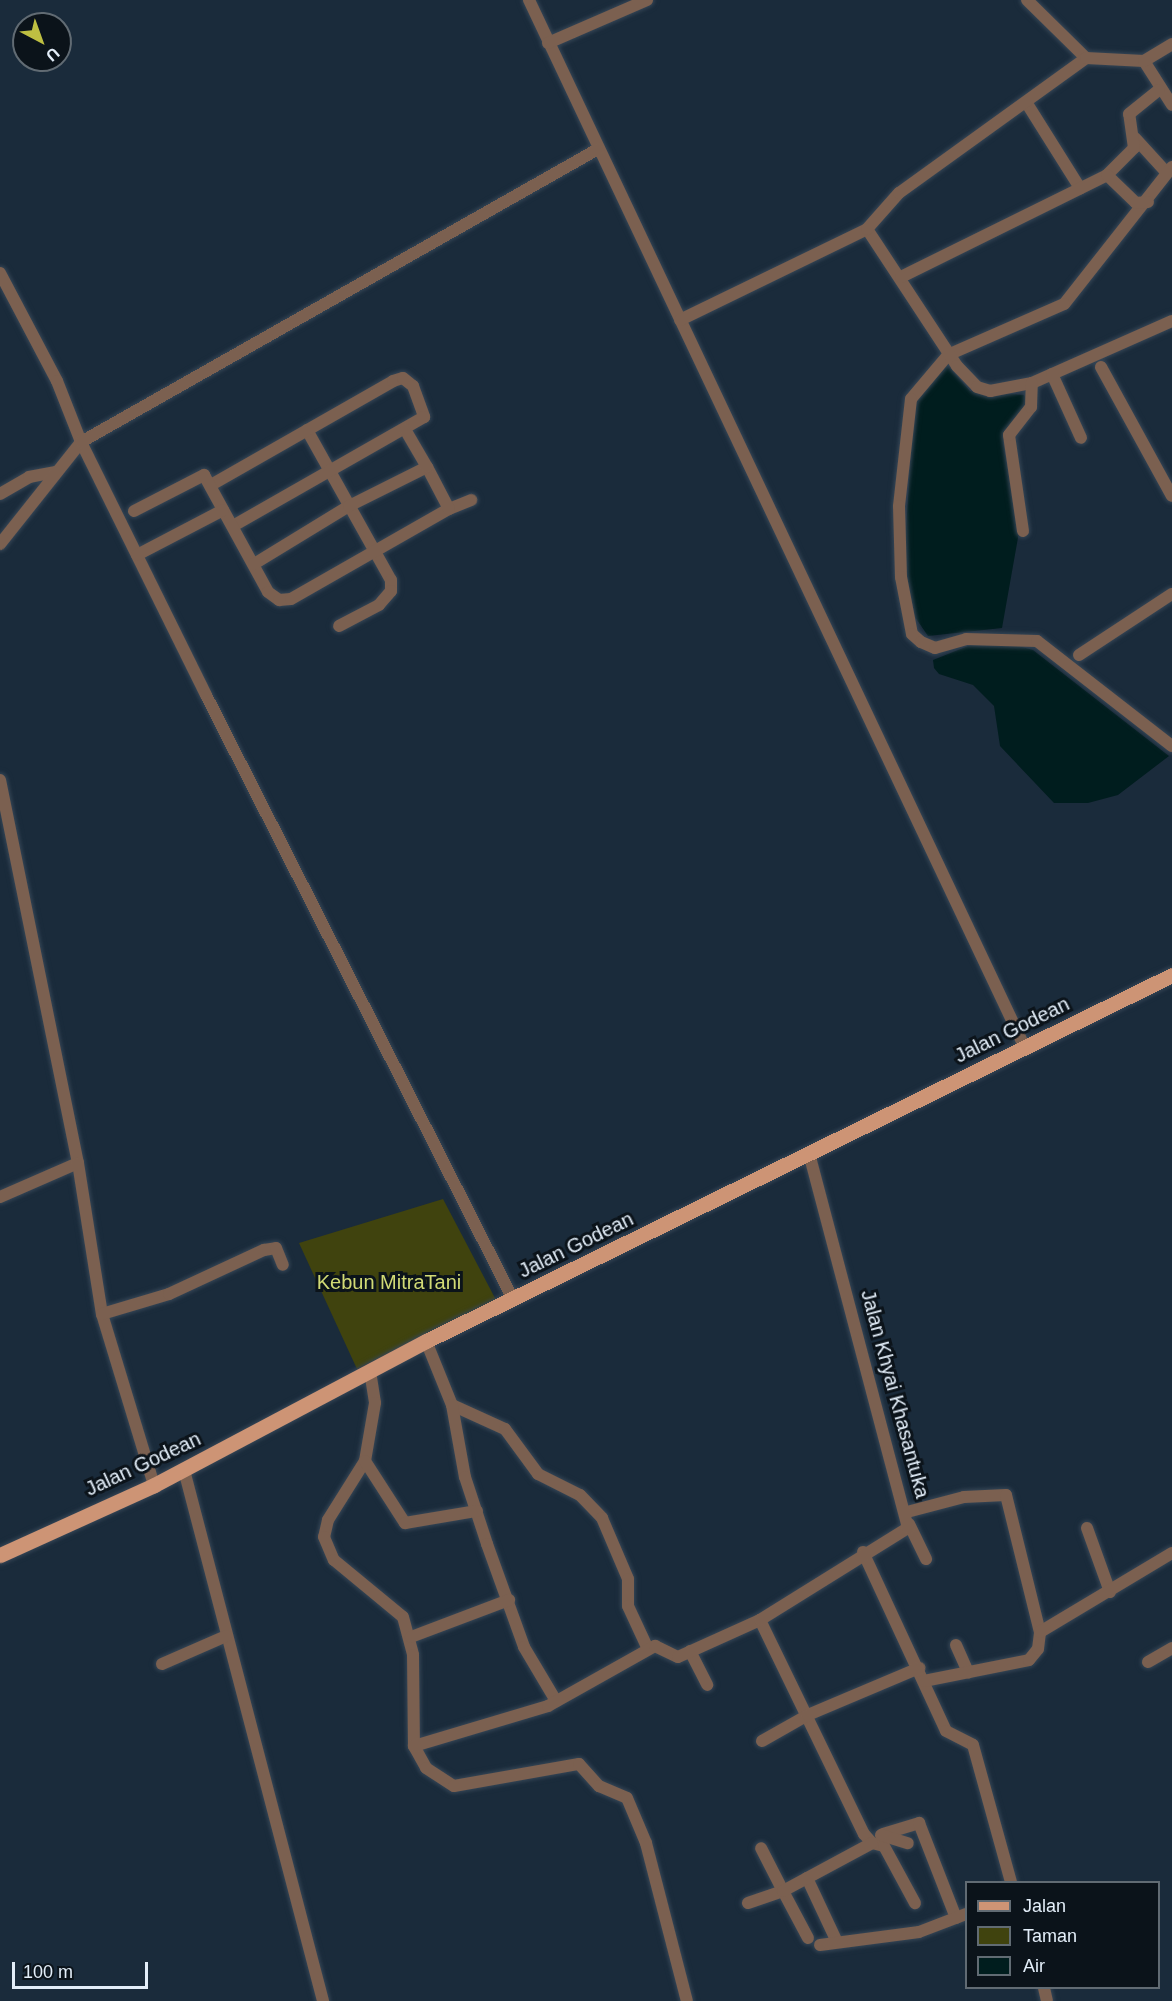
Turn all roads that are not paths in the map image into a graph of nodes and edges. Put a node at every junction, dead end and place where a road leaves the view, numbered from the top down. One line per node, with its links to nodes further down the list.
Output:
1 (529, 0): 4 (street)
2 (647, 0): 4 (street)
3 (1028, 0): 6 (street)
4 (548, 43): 12 (street)
5 (1172, 44): 7 (street)
6 (1086, 58): 7 (street); 9 (street)
7 (1144, 61): 8 (street)
8 (1159, 90): 10 (street); 11 (street)
9 (1026, 102): 15 (street); 17 (street)
10 (1172, 105)
11 (1135, 138): 13 (street); 14 (street)
12 (598, 149): 20 (street); 29 (street)
13 (1170, 170): 16 (street)
14 (1107, 175): 15 (street); 16 (street)
15 (1080, 188): 19 (street)
16 (1148, 202): 22 (street)
17 (867, 230): 19 (street); 20 (street)
18 (0, 273): 29 (street)
19 (901, 278): 22 (street)
20 (680, 320): 53 (street)
21 (1172, 321): 24 (street)
22 (948, 355): 25 (street); 50 (street)
23 (1101, 367): 35 (street)
24 (1052, 374): 25 (street); 28 (street)
25 (1032, 383): 42 (street)
26 (307, 430): 27 (street); 32 (street); 33 (street)
27 (406, 431): 30 (street); 32 (street)
28 (1081, 438)
29 (81, 442): 31 (street); 45 (street)
30 (427, 467): 37 (street); 38 (street)
31 (55, 472): 34 (street); 43 (street)
32 (329, 473): 37 (street); 41 (street)
33 (210, 485): 39 (street); 40 (street)
34 (0, 494)
35 (1172, 494)
36 (471, 500): 38 (street)
37 (349, 506): 44 (street); 46 (street)
38 (449, 509): 44 (street)
39 (223, 510): 41 (street); 45 (street)
40 (134, 511)
41 (233, 526): 46 (street)
42 (1023, 531)
43 (0, 544)
44 (371, 551): 46 (street); 48 (street)
45 (137, 555): 58 (street)
46 (254, 564)
47 (1172, 594): 49 (street)
48 (339, 626)
49 (1079, 655)
50 (1172, 746)
51 (0, 780): 55 (street)
52 (1172, 975): 53 (main road, Jalan Godean)
53 (1025, 1048): 54 (main road, Jalan Godean)
54 (809, 1153): 58 (main road, Jalan Godean); 67 (street, Jalan Khyai Khasantuka)
55 (78, 1163): 56 (street); 59 (street)
56 (0, 1197)
57 (283, 1265): 59 (street)
58 (513, 1299): 60 (main road, Jalan Godean)
59 (102, 1314): 65 (street)
60 (426, 1341): 61 (main road, Jalan Godean); 62 (street)
61 (370, 1371): 63 (street); 64 (main road, Jalan Godean)
62 (452, 1406): 66 (street); 80 (street)
63 (364, 1461): 66 (street); 78 (street)
64 (184, 1470): 65 (main road, Jalan Godean); 77 (street)
65 (154, 1485): 71 (main road, Jalan Godean)
66 (477, 1511): 74 (street)
67 (908, 1518): 69 (street, Jalan Khyai Khasantuka); 72 (street); 76 (street)
68 (1086, 1528): 73 (street)
69 (863, 1552): 75 (street, Jalan Khyai Khasantuka); 85 (street)
70 (1172, 1553): 73 (street)
71 (0, 1555)
72 (926, 1559)
73 (1110, 1592): 76 (street)
74 (509, 1600): 78 (street); 89 (street)
75 (760, 1620): 82 (street, Jalan Khyai Khasantuka); 90 (street)
76 (1040, 1632): 86 (street)
77 (226, 1636): 84 (street); 106 (street)
78 (411, 1637): 92 (street)
79 (956, 1645): 86 (street)
80 (648, 1648): 82 (street, Jalan Khyai Khasantuka); 89 (street)
81 (1172, 1648): 83 (street)
82 (690, 1651): 88 (street)
83 (1148, 1662)
84 (162, 1664)
85 (918, 1668): 87 (street); 90 (street)
86 (968, 1672): 87 (street)
87 (924, 1681): 98 (street)
88 (707, 1685)
89 (556, 1701): 92 (street)
90 (808, 1715): 91 (street); 94 (street)
91 (762, 1741)
92 (414, 1746): 107 (street)
93 (883, 1834): 94 (street); 95 (street); 102 (street)
94 (870, 1842): 97 (street); 101 (street)
95 (908, 1843)
96 (761, 1848): 99 (street)
97 (807, 1878): 99 (street); 104 (street)
98 (1011, 1881)
99 (783, 1891): 100 (street); 103 (street)
100 (748, 1903)
101 (915, 1903)
102 (961, 1916): 104 (street)
103 (808, 1938)
104 (836, 1940): 105 (street)
105 (820, 1945)
106 (323, 2001)
107 (687, 2001)

